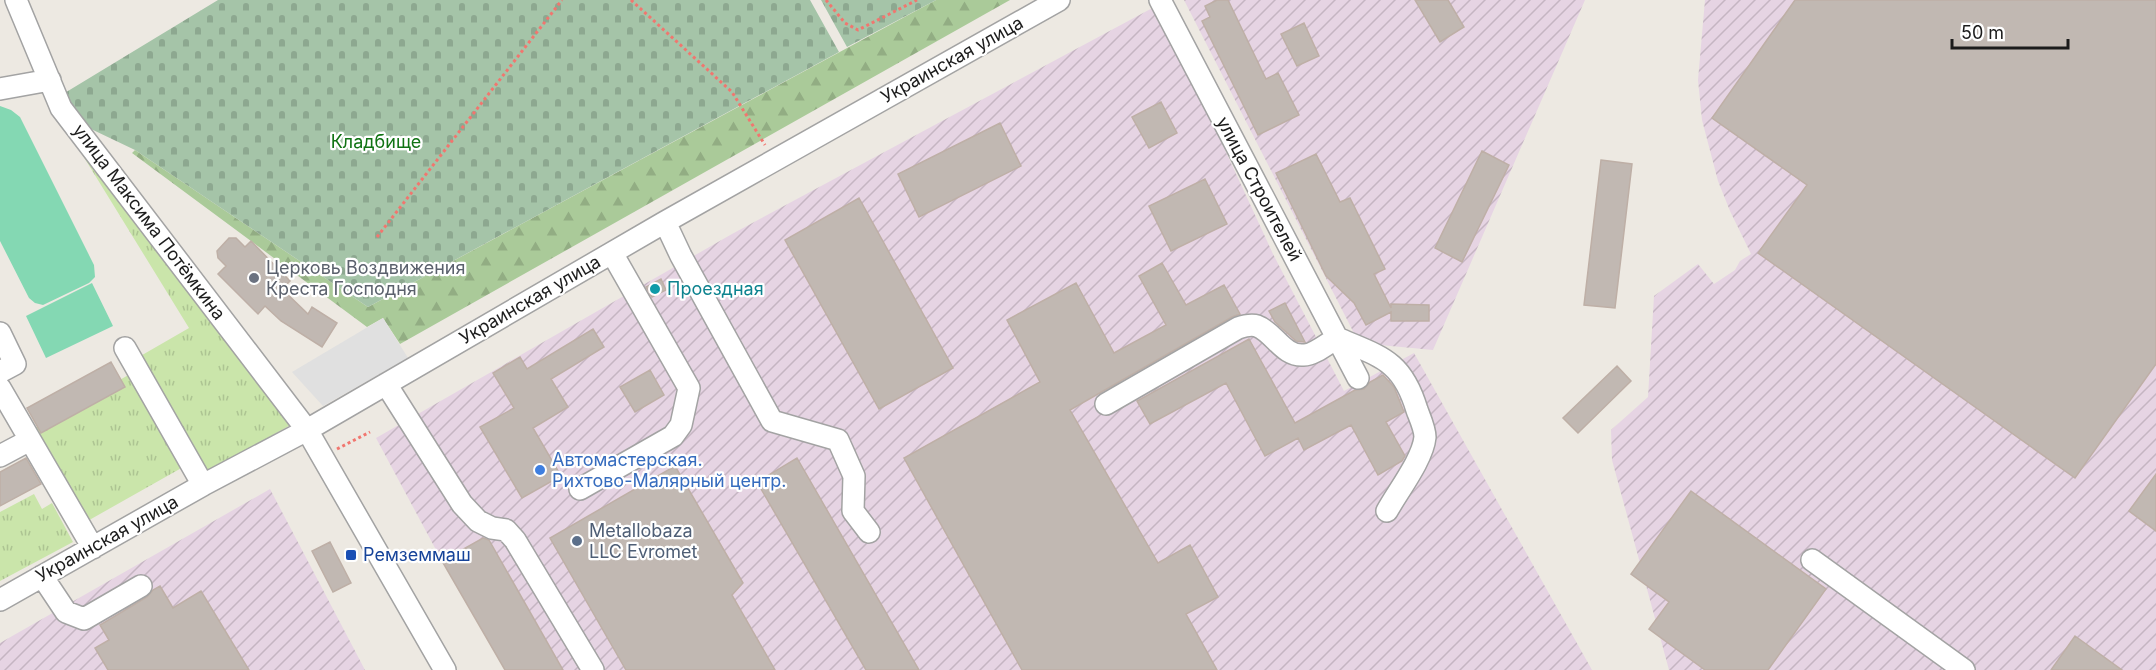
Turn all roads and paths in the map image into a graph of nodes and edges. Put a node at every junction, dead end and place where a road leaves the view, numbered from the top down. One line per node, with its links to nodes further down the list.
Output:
1 (16, 0): 8 (street, улица Максима Потёмкина)
2 (562, 0): 12 (path)
3 (631, 0): 10 (path)
4 (826, 0): 5 (path)
5 (917, 0)
6 (1059, 0): 11 (street, Украинская улица)
7 (1160, 0): 15 (street, улица Строителей)
8 (50, 80): 9 (street); 22 (street, улица Максима Потёмкина)
9 (0, 90)
10 (765, 145)
11 (665, 222): 13 (street, Украинская улица); 28 (street)
12 (377, 237)
13 (612, 253): 19 (street, Украинская улица); 26 (street)
14 (0, 333): 17 (street)
15 (1337, 338): 18 (street, улица Строителей); 21 (street); 27 (street)
16 (125, 348): 25 (street)
17 (0, 372)
18 (1358, 378)
19 (386, 384): 22 (street, Украинская улица); 35 (street)
20 (0, 388): 23 (street)
21 (1106, 404)
22 (307, 430): 25 (street, Украинская улица); 34 (street, улица Максима Потёмкина)
23 (30, 440): 24 (street); 29 (street)
24 (0, 456)
25 (203, 485): 29 (street, Украинская улица)
26 (580, 489)
27 (1387, 511)
28 (869, 532)
29 (93, 548): 31 (street, Украинская улица)
30 (1812, 560): 36 (street)
31 (42, 576): 32 (street); 33 (street, Украинская улица)
32 (141, 586)
33 (0, 600)
34 (445, 670)
35 (593, 670)
36 (1964, 670)

